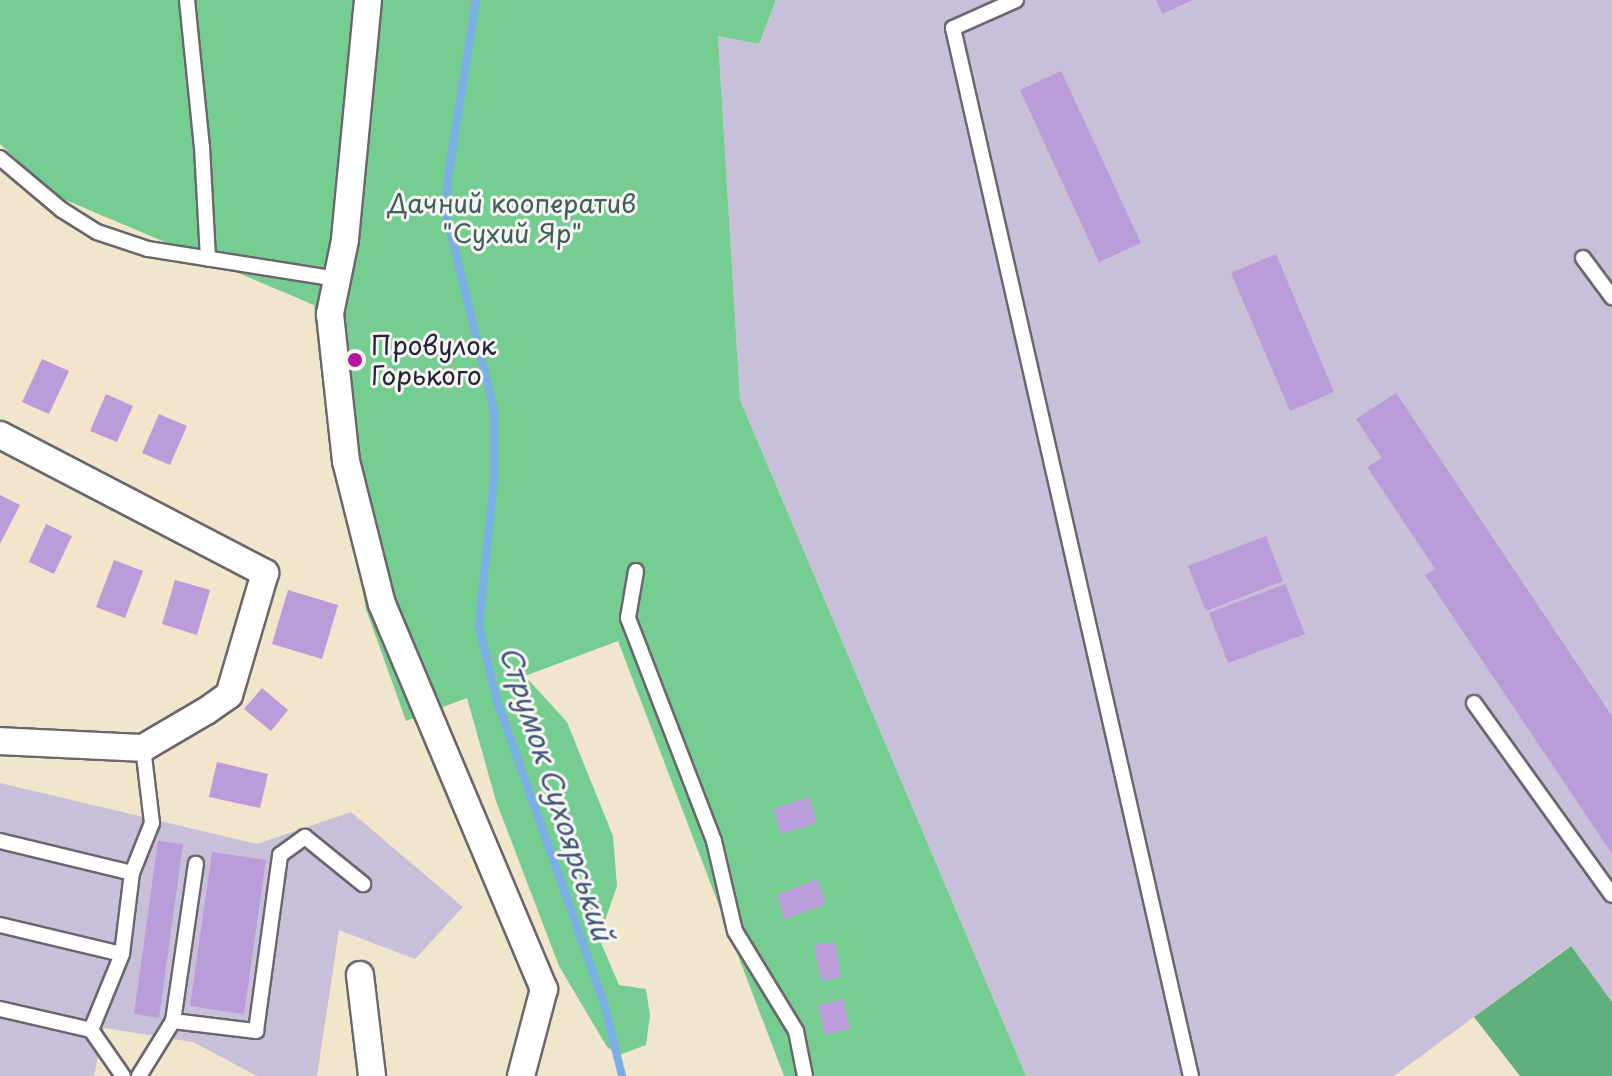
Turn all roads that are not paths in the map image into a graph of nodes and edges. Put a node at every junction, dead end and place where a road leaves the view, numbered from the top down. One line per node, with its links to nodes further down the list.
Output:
1 (187, 0): 6 (lane)
2 (368, 0): 7 (street)
3 (1016, 0): 30 (lane)
4 (0, 158): 6 (lane)
5 (1583, 258): 8 (lane)
6 (208, 259): 7 (lane)
7 (337, 279): 28 (street)
8 (1612, 297)
9 (0, 435): 13 (street)
10 (636, 571): 29 (lane)
11 (1474, 703): 18 (lane)
12 (0, 741): 13 (street)
13 (143, 748): 16 (lane)
14 (0, 841): 16 (lane)
15 (196, 864): 23 (lane)
16 (132, 873): 20 (lane)
17 (363, 884): 23 (lane)
18 (1612, 895)
19 (0, 925): 20 (lane)
20 (122, 954): 24 (lane)
21 (360, 975): 27 (street)
22 (0, 1009): 24 (lane)
23 (173, 1021): 26 (lane)
24 (91, 1030): 25 (lane)
25 (123, 1076)
26 (139, 1076)
27 (372, 1076)
28 (521, 1076)
29 (805, 1076)
30 (1191, 1076)

